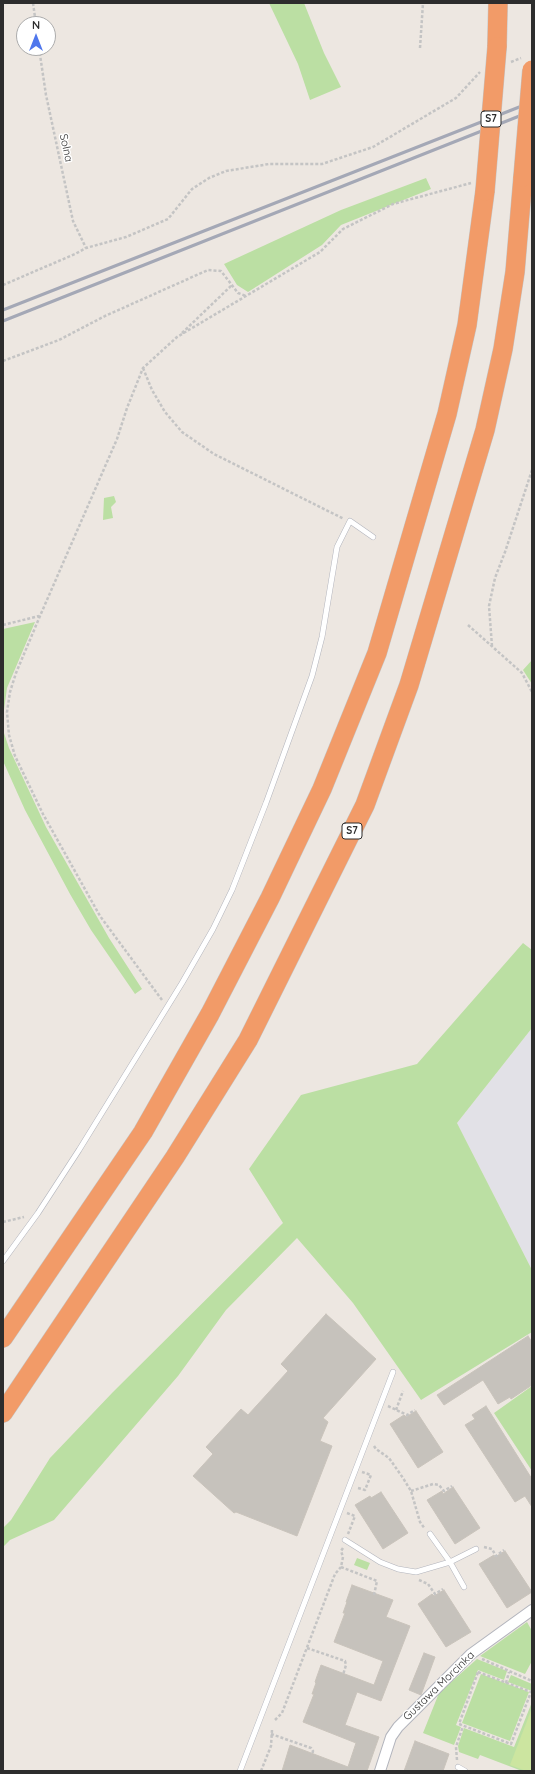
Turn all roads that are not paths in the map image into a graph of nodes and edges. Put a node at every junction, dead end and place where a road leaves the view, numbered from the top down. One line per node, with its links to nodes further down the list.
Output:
1 (498, 3): 5 (highway, S7, bridge)
2 (532, 70): 7 (highway, S7, bridge)
3 (373, 537): 4 (lane)
4 (3, 1261)
5 (3, 1338)
6 (393, 1372): 15 (lane)
7 (3, 1413)
8 (430, 1534): 11 (lane)
9 (346, 1540): 11 (lane)
10 (476, 1549): 11 (lane)
11 (450, 1562): 12 (lane)
12 (464, 1587)
13 (532, 1610): 16 (street, Gustawa Morcinka)
14 (458, 1767): 17 (lane)
15 (240, 1771)
16 (380, 1771)
17 (465, 1771)

